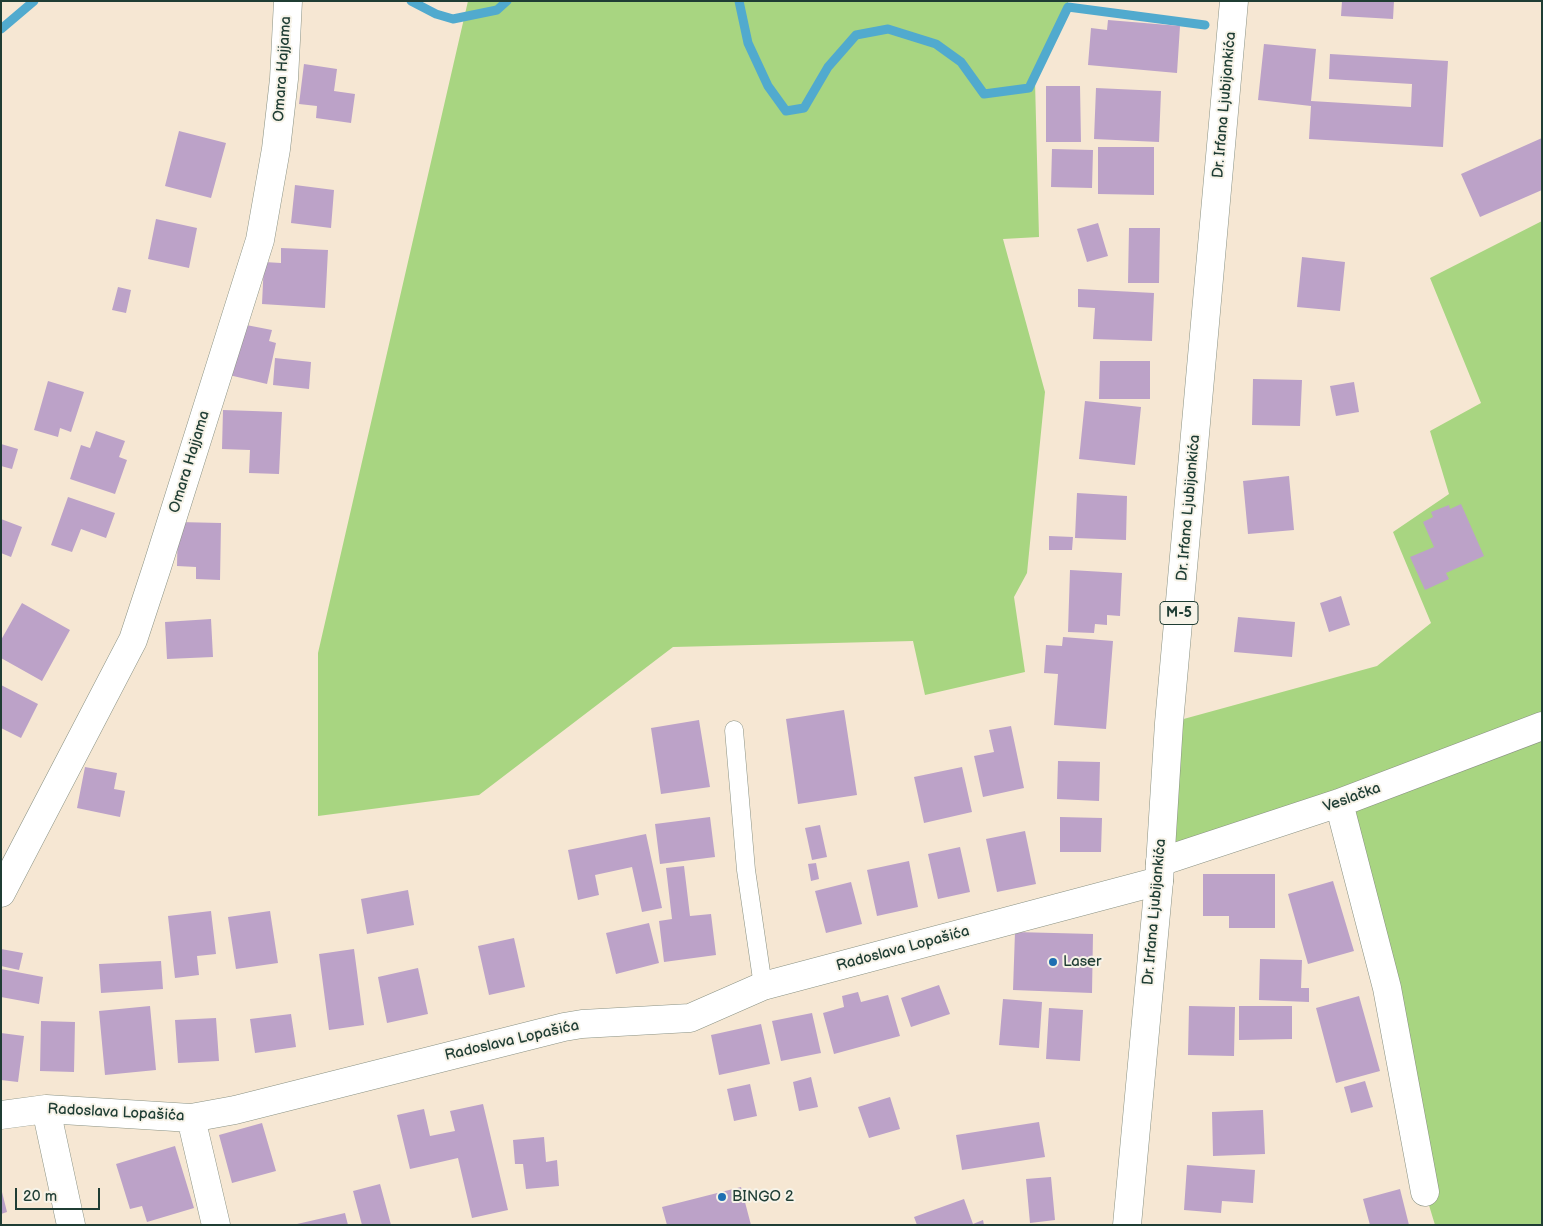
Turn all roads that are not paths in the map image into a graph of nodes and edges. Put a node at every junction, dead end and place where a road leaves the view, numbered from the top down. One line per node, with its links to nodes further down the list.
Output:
1 (288, 1): 7 (street, Omara Hajjama)
2 (1234, 1): 6 (street, Dr. Irfana Ljubijankića / M-5)
3 (1542, 726): 5 (street, Veslačka)
4 (734, 730): 8 (lane)
5 (1339, 804): 6 (street, Veslačka); 12 (street)
6 (1160, 871): 8 (street, Radoslava Lopašića); 15 (street, Dr. Irfana Ljubijankića / M-5)
7 (1, 894)
8 (763, 986): 11 (street, Radoslava Lopašića)
9 (46, 1109): 10 (street, Radoslava Lopašića); 11 (street, Radoslava Lopašića); 13 (street)
10 (1, 1115)
11 (191, 1118): 14 (street)
12 (1425, 1192)
13 (71, 1225)
14 (216, 1225)
15 (1127, 1225)

